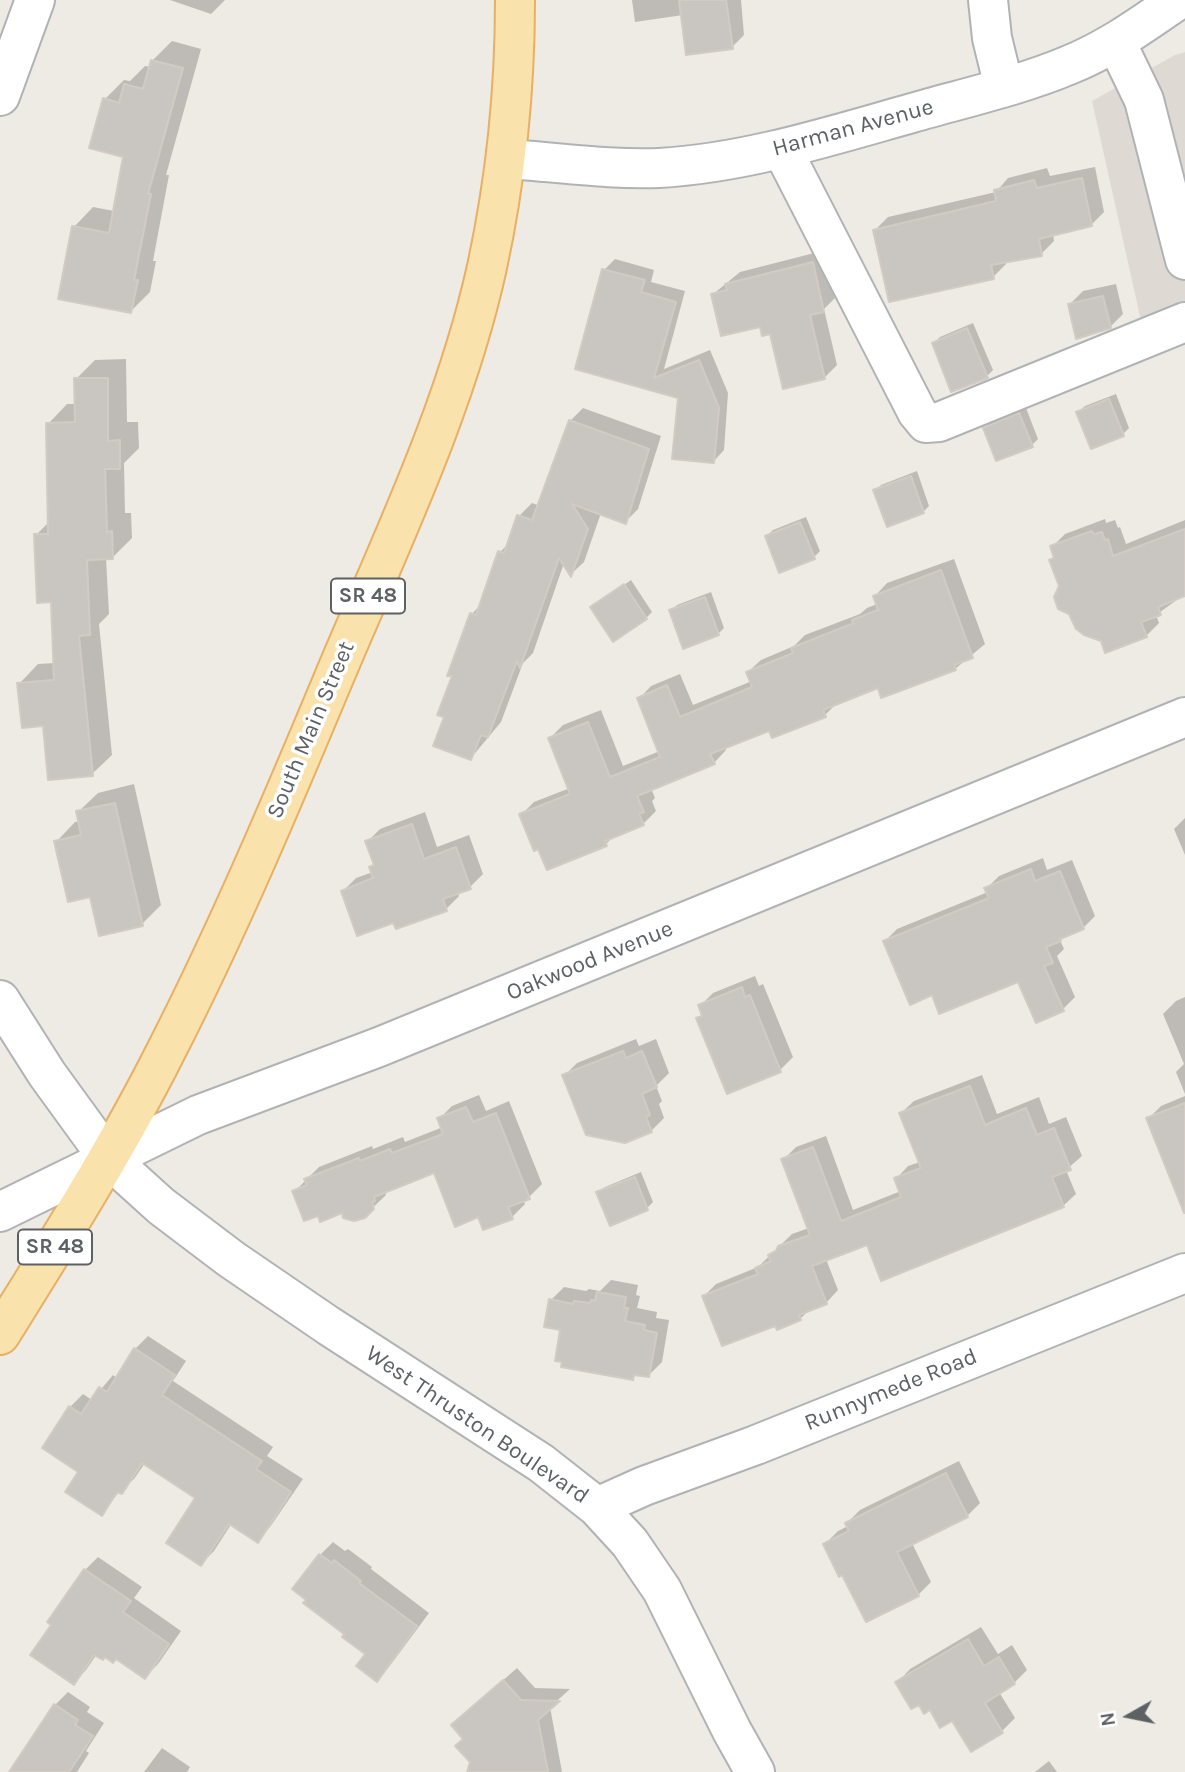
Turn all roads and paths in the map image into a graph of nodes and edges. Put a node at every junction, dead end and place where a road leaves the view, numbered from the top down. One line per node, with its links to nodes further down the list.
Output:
1 (34, 0): 7 (street)
2 (515, 0): 9 (main road, South Main Street / SR 48)
3 (988, 0): 6 (street)
4 (1178, 0): 5 (street, Harman Avenue)
5 (1116, 42): 6 (street, Harman Avenue); 10 (street)
6 (1004, 87): 8 (street, Harman Avenue)
7 (0, 96)
8 (782, 149): 9 (street, Harman Avenue); 11 (street)
9 (506, 159): 14 (main road, South Main Street / SR 48)
10 (1185, 260)
11 (1185, 322)
12 (1185, 718): 14 (street, Oakwood Avenue)
13 (0, 1000): 14 (street, West Thruston Boulevard)
14 (108, 1158): 15 (street, Oakwood Avenue); 17 (main road, South Main Street / SR 48); 18 (street, West Thruston Boulevard)
15 (0, 1212)
16 (1185, 1273): 18 (street, Runnymede Road)
17 (0, 1335)
18 (597, 1507): 19 (street, West Thruston Boulevard)
19 (732, 1731): 20 (street); 21 (street, West Thruston Boulevard)
20 (739, 1772)
21 (755, 1772)

